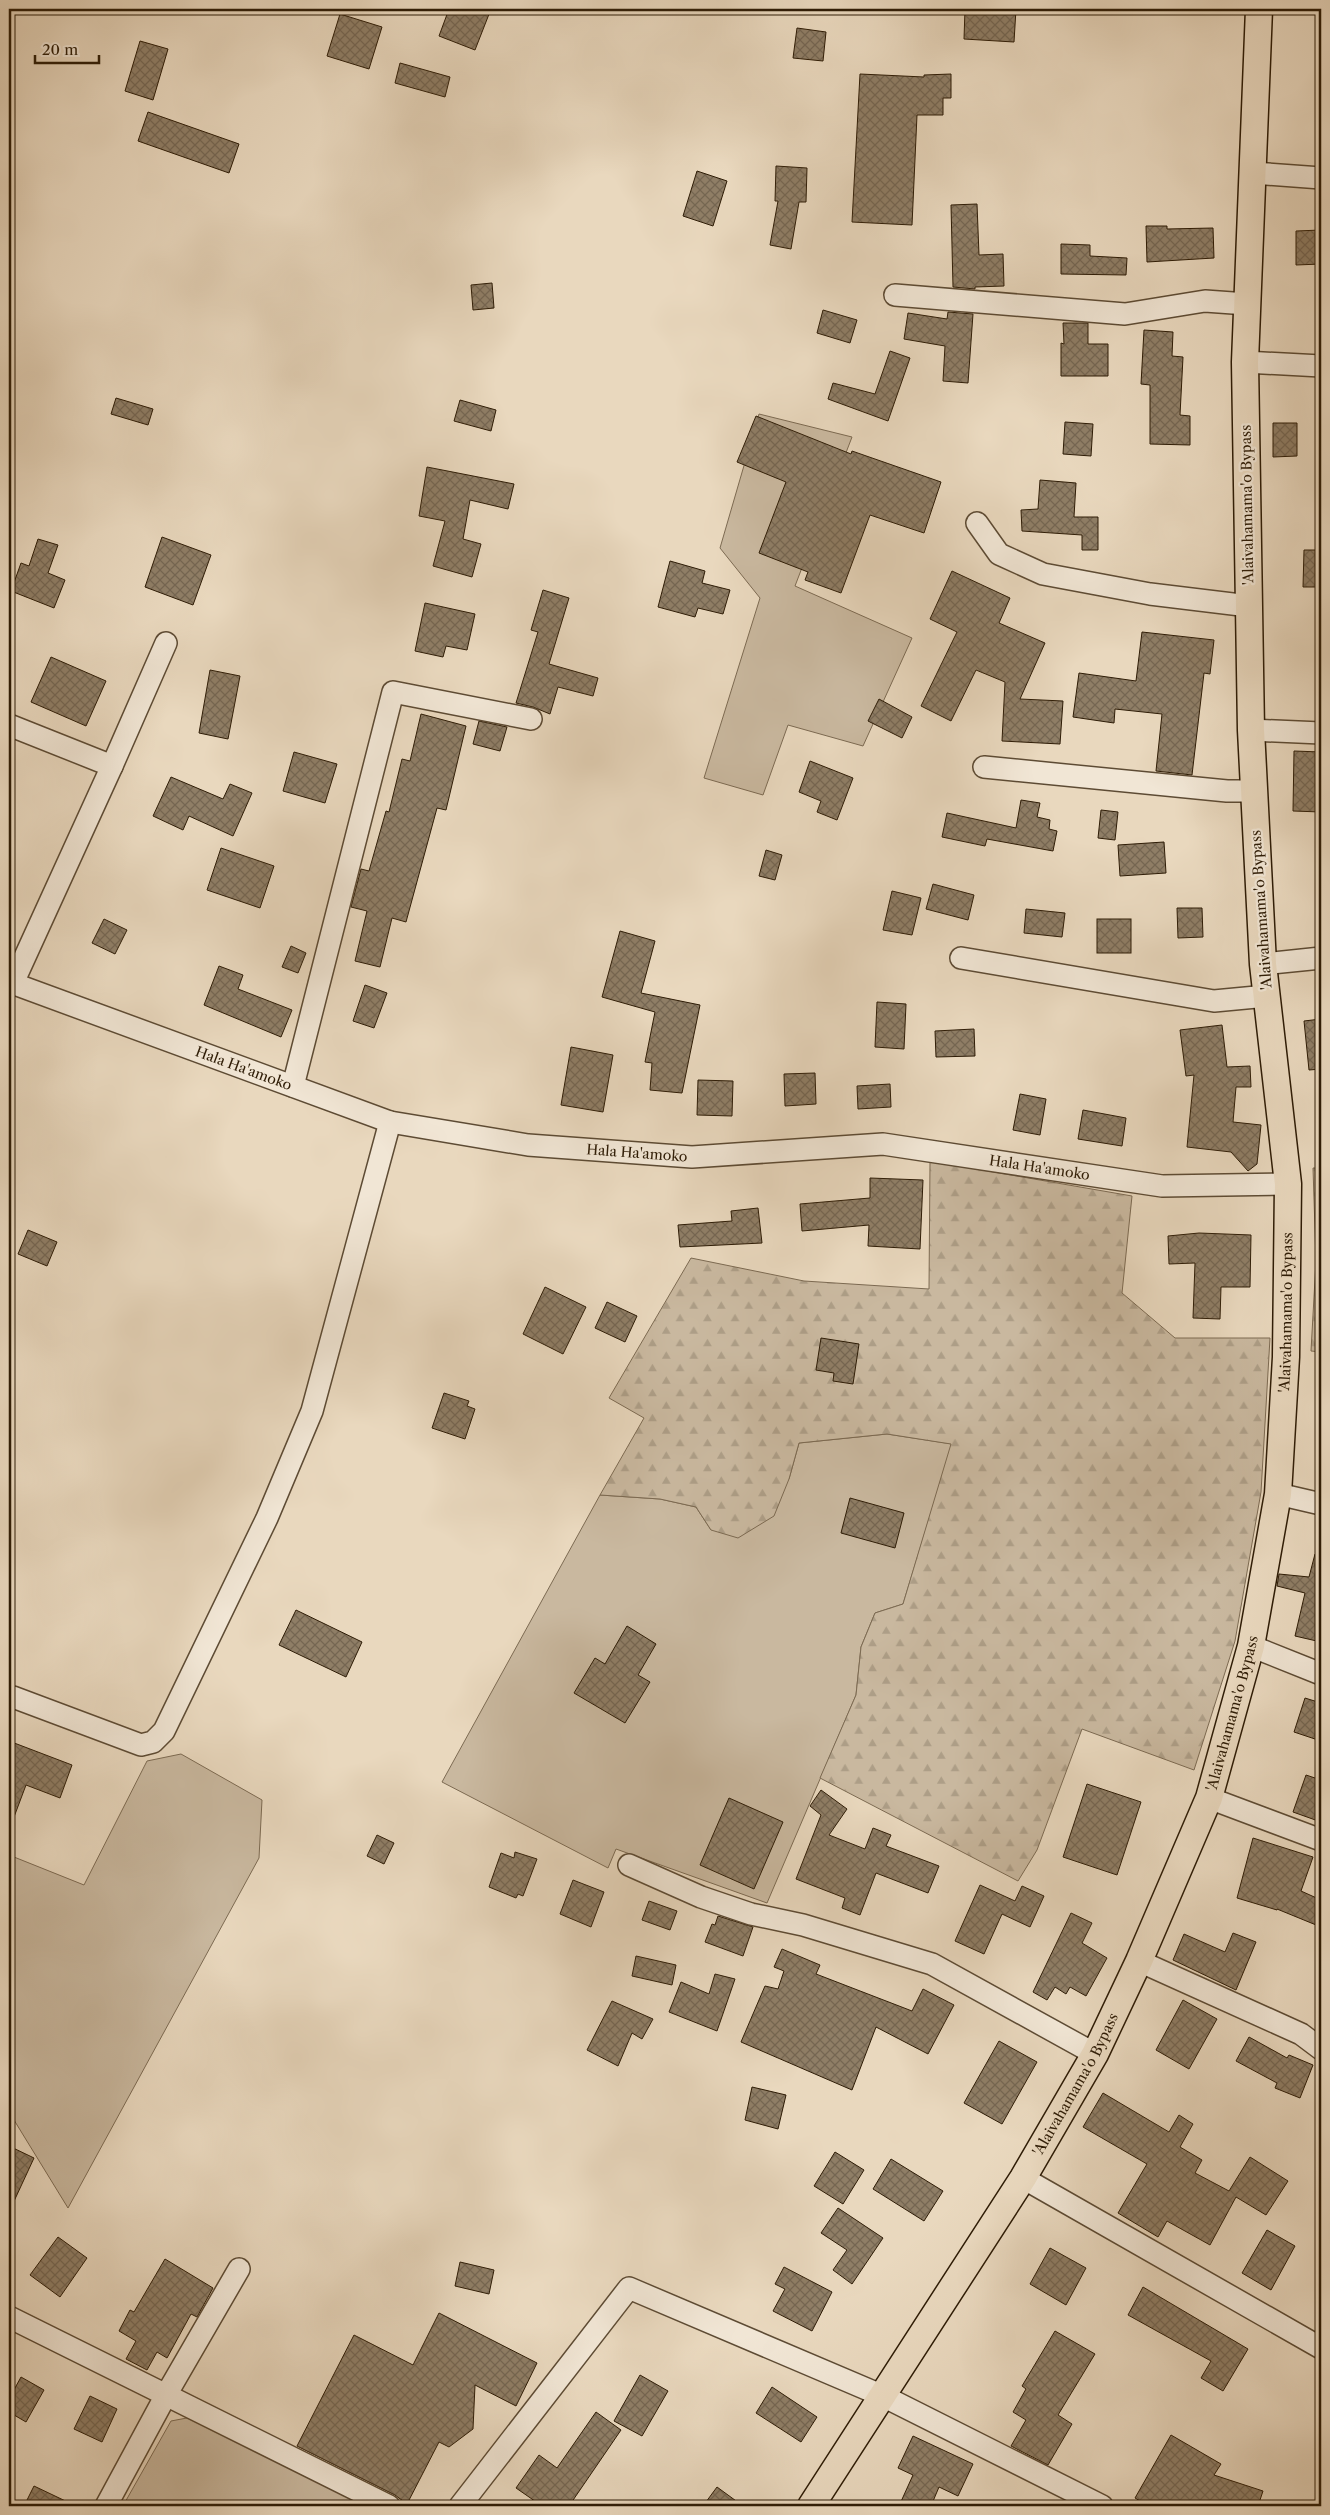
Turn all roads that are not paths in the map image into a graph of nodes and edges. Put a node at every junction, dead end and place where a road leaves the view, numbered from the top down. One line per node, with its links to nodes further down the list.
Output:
1 (1259, 9): 2 (main road, 'Alaivahamama'o Bypass)
2 (1253, 173): 3 (street); 5 (main road, 'Alaivahamama'o Bypass)
3 (1321, 178)
4 (896, 295): 5 (street)
5 (1247, 304): 6 (main road, 'Alaivahamama'o Bypass)
6 (1245, 362): 7 (street); 9 (main road, 'Alaivahamama'o Bypass)
7 (1321, 366)
8 (977, 523): 9 (street)
9 (1249, 606): 13 (main road, 'Alaivahamama'o Bypass)
10 (166, 643): 15 (street)
11 (531, 719): 23 (street)
12 (9, 725): 15 (street)
13 (1251, 730): 14 (street); 17 (main road, 'Alaivahamama'o Bypass)
14 (1321, 733)
15 (112, 766): 21 (street)
16 (984, 767): 17 (street)
17 (1253, 791): 20 (main road, 'Alaivahamama'o Bypass)
18 (961, 958): 22 (street)
19 (1321, 958): 20 (street)
20 (1263, 964): 22 (main road, 'Alaivahamama'o Bypass)
21 (11, 982): 23 (street, Hala Ha'amoko)
22 (1267, 996): 25 (main road, 'Alaivahamama'o Bypass)
23 (293, 1086): 24 (street, Hala Ha'amoko)
24 (390, 1122): 25 (street, Hala Ha'amoko); 30 (street)
25 (1288, 1184): 26 (main road, 'Alaivahamama'o Bypass)
26 (1278, 1494): 27 (street); 28 (main road, 'Alaivahamama'o Bypass)
27 (1321, 1504)
28 (1251, 1646): 29 (street); 31 (main road, 'Alaivahamama'o Bypass)
29 (1321, 1674)
30 (9, 1697)
31 (1208, 1798): 32 (street); 34 (main road, 'Alaivahamama'o Bypass)
32 (1321, 1840)
33 (628, 1866): 36 (street)
34 (1139, 1961): 35 (street); 36 (main road, 'Alaivahamama'o Bypass)
35 (1321, 2049)
36 (1095, 2054): 37 (main road, 'Alaivahamama'o Bypass)
37 (1023, 2178): 40 (street); 42 (main road, 'Alaivahamama'o Bypass)
38 (238, 2269): 41 (street)
39 (9, 2318): 41 (street)
40 (1321, 2348)
41 (166, 2395): 43 (street); 44 (street)
42 (883, 2396): 45 (street); 46 (main road, 'Alaivahamama'o Bypass); 47 (street)
43 (106, 2506)
44 (388, 2506)
45 (460, 2506)
46 (812, 2506)
47 (1102, 2506)

